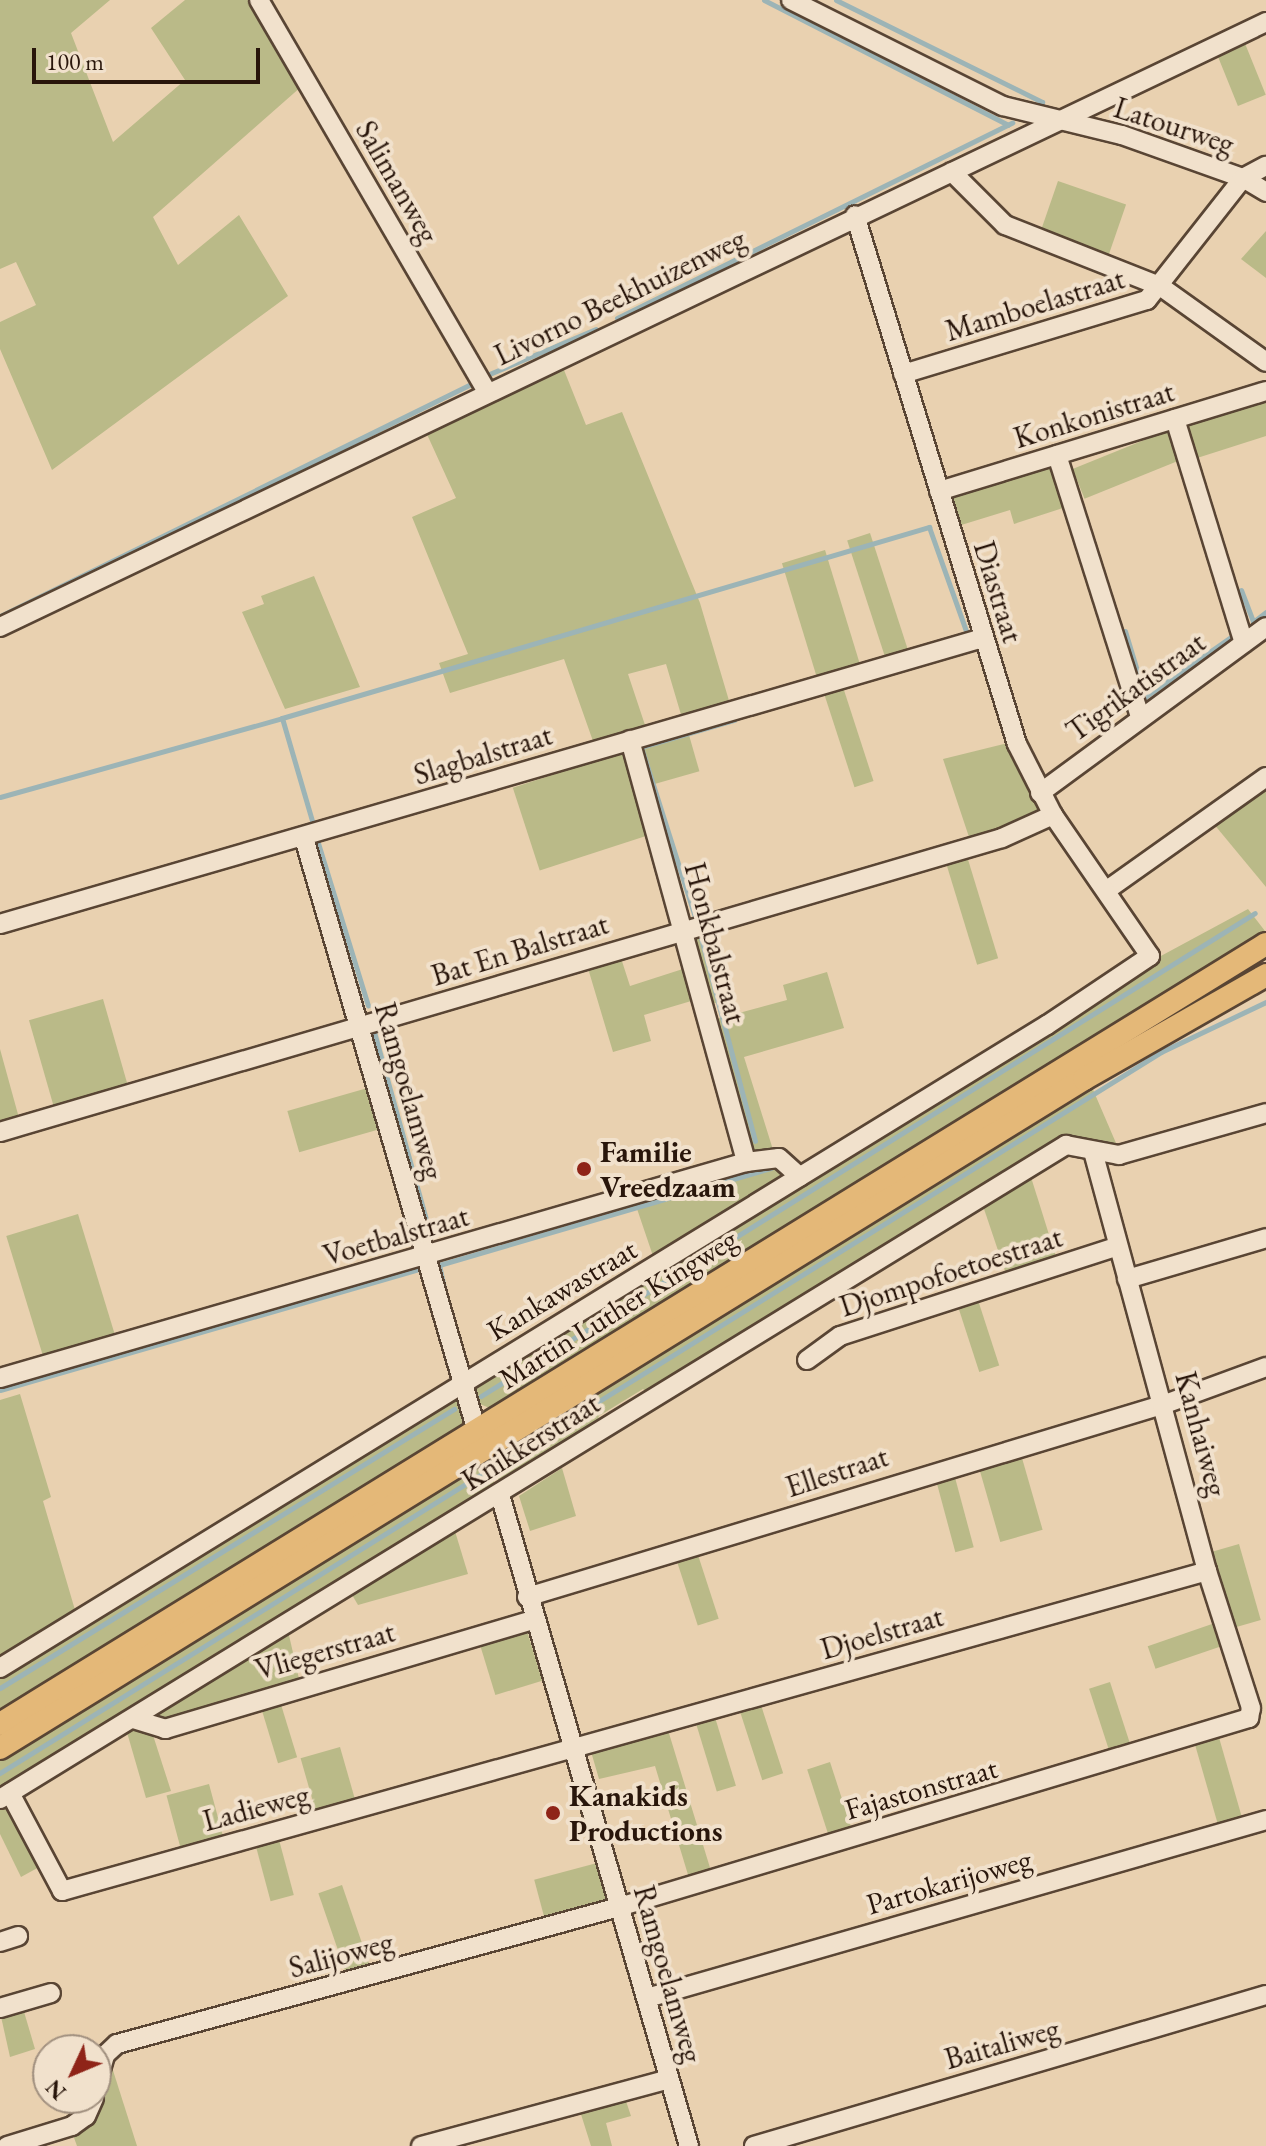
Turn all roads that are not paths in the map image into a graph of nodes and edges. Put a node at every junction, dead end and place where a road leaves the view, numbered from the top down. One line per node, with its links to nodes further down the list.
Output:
1 (259, 0): 14 (street, Salimanweg)
2 (791, 0): 4 (street, Latourweg)
3 (1266, 22): 4 (street, Livorno Beekhuizenweg)
4 (1060, 121): 6 (street, Livorno Beekhuizenweg); 7 (street, Latourweg)
5 (1266, 166): 7 (street, Mamboelastraat)
6 (952, 172): 9 (street, Livorno Beekhuizenweg); 10 (street)
7 (1243, 178): 8 (street, Latourweg); 10 (street, Mamboelastraat)
8 (1266, 192)
9 (855, 215): 12 (street, Diastraat); 14 (street, Livorno Beekhuizenweg)
10 (1160, 286): 11 (street); 12 (street, Mamboelastraat)
11 (1266, 362)
12 (903, 374): 17 (street, Diastraat)
13 (1266, 391): 15 (street, Konkonistraat)
14 (487, 392): 18 (street, Livorno Beekhuizenweg)
15 (1175, 419): 16 (street, Konkonistraat); 21 (street)
16 (1057, 455): 17 (street, Konkonistraat); 22 (street)
17 (939, 491): 20 (street, Diastraat)
18 (0, 627)
19 (1266, 627): 21 (street, Tigrikatistraat)
20 (983, 638): 23 (street, Slagbalstraat); 25 (street, Diastraat)
21 (1244, 643): 22 (street, Tigrikatistraat)
22 (1140, 717): 25 (street, Tigrikatistraat)
23 (630, 740): 27 (street, Slagbalstraat); 30 (street, Honkbalstraat)
24 (1266, 777): 28 (street)
25 (1040, 793): 26 (street, Diastraat)
26 (1053, 815): 28 (street, Diastraat); 30 (street, Bat En Balstraat)
27 (304, 838): 29 (street, Slagbalstraat); 34 (street, Ramgoelamweg)
28 (1107, 890): 32 (street, Diastraat)
29 (0, 924)
30 (682, 931): 34 (street, Bat En Balstraat); 38 (street, Honkbalstraat)
31 (1266, 944): 49 (main road, Martin Luther Kingweg)
32 (1150, 956): 39 (street, Kankawastraat)
33 (1266, 975): 49 (main road, Martin Luther Kingweg)
34 (362, 1026): 36 (street, Bat En Balstraat); 42 (street, Ramgoelamweg)
35 (1266, 1113): 37 (street, Knikkerstraat)
36 (0, 1132)
37 (1093, 1152): 41 (street, Kanhaiweg); 50 (street, Knikkerstraat)
38 (746, 1162): 39 (street, Voetbalstraat); 42 (street, Voetbalstraat)
39 (800, 1177): 47 (street, Kankawastraat)
40 (1266, 1238): 43 (street)
41 (1118, 1246): 43 (street, Kanhaiweg); 44 (street, Djompofoetoestraat)
42 (427, 1256): 46 (street, Voetbalstraat); 47 (street, Ramgoelamweg)
43 (1127, 1279): 48 (street, Kanhaiweg)
44 (807, 1360)
45 (1266, 1367): 48 (street, Ellestraat)
46 (0, 1378)
47 (462, 1383): 49 (street, Ramgoelamweg); 54 (street, Kankawastraat)
48 (1165, 1404): 51 (street, Kanhaiweg); 52 (street, Ellestraat)
49 (480, 1442): 56 (main road, Martin Luther Kingweg); 58 (main road, Martin Luther Kingweg)
50 (500, 1495): 52 (street, Ramgoelamweg); 55 (street, Knikkerstraat)
51 (1207, 1571): 57 (street, Kanhaiweg); 59 (street, Djoelstraat)
52 (527, 1597): 53 (street, Ramgoelamweg)
53 (533, 1620): 55 (street, Vliegerstraat); 59 (street, Ramgoelamweg)
54 (0, 1668)
55 (133, 1719): 60 (street, Knikkerstraat)
56 (0, 1724)
57 (1239, 1725): 62 (street, Fajastonstraat)
58 (0, 1748)
59 (573, 1749): 60 (street, Ladieweg); 62 (street, Ramgoelamweg)
60 (5, 1796)
61 (1266, 1820): 65 (street, Partokarijoweg)
62 (619, 1907): 65 (street, Ramgoelamweg); 67 (street, Salijoweg)
63 (51, 1993): 66 (street)
64 (1266, 1995): 73 (street, Baitaliweg)
65 (647, 1998): 68 (street, Ramgoelamweg)
66 (0, 2008)
67 (112, 2049)
68 (669, 2079): 71 (street); 72 (street, Ramgoelamweg)
69 (87, 2114): 70 (street)
70 (7, 2146)
71 (421, 2146)
72 (689, 2146)
73 (754, 2146)

